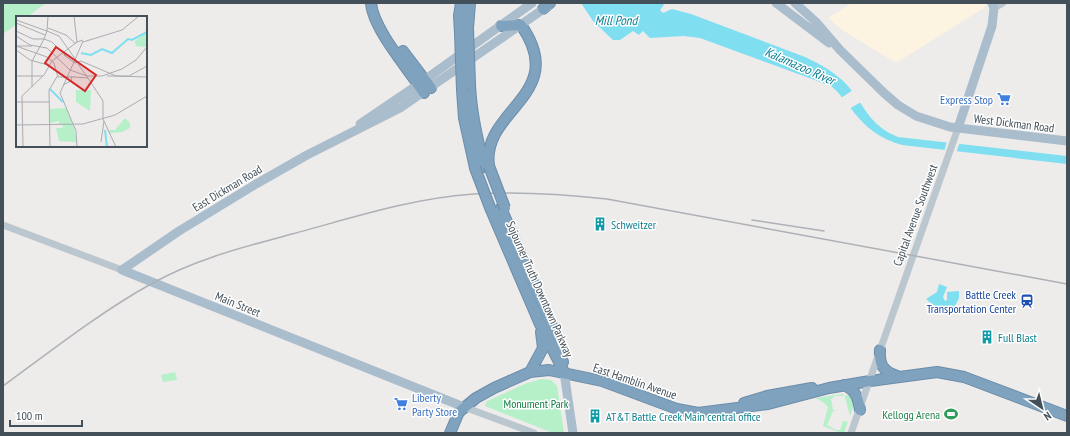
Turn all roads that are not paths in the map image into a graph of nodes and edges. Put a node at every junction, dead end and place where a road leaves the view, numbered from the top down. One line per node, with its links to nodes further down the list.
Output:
1 (371, 3): 17 (highway)
2 (376, 3): 17 (highway)
3 (457, 3): 12 (highway)
4 (461, 3): 12 (highway, Sojourner Truth Downtown Parkway)
5 (470, 3): 15 (highway, Sojourner Truth Downtown Parkway)
6 (532, 3): 14 (main road, East Dickman Road)
7 (776, 3): 16 (main road)
8 (795, 3): 16 (main road)
9 (1003, 3): 11 (street)
10 (549, 5): 13 (main road, East Dickman Road)
11 (993, 6): 18 (main road, Capital Avenue Southwest)
12 (458, 16): 15 (highway, Sojourner Truth Downtown Parkway)
13 (521, 25): 14 (highway); 17 (main road, East Dickman Road); 20 (highway)
14 (501, 26): 17 (main road, East Dickman Road)
15 (464, 30): 20 (highway, Sojourner Truth Downtown Parkway, bridge)
16 (840, 50): 18 (main road)
17 (425, 86): 24 (main road, East Dickman Road)
18 (958, 128): 19 (main road, West Dickman Road); 27 (street, Capital Avenue Southwest)
19 (1067, 141)
20 (483, 167): 21 (highway, Sojourner Truth Downtown Parkway, bridge); 21 (highway, bridge)
21 (500, 211): 23 (highway, Sojourner Truth Downtown Parkway); 23 (highway, Sojourner Truth Downtown Parkway)
22 (3, 225): 24 (street, Main Street)
23 (516, 255): 25 (highway, Sojourner Truth Downtown Parkway)
24 (122, 270): 33 (main road, Main Street)
25 (528, 282): 26 (highway, Sojourner Truth Downtown Parkway); 29 (highway, Sojourner Truth Downtown Parkway)
26 (539, 322): 28 (highway); 29 (highway, Sojourner Truth Downtown Parkway)
27 (880, 350): 30 (highway); 31 (street, Capital Avenue Southwest)
28 (530, 372): 29 (highway, East Hamblin Avenue); 33 (highway, East Hamblin Avenue)
29 (564, 372): 32 (highway, East Hamblin Avenue); 38 (main road)
30 (899, 376): 31 (highway, East Hamblin Avenue); 35 (highway, East Hamblin Avenue)
31 (870, 380): 32 (highway, East Hamblin Avenue); 34 (street, Capital Avenue Southwest)
32 (844, 385): 34 (highway)
33 (464, 406): 36 (highway); 37 (street)
34 (860, 410): 39 (street, Capital Avenue Southwest)
35 (1067, 416)
36 (450, 433)
37 (534, 433)
38 (573, 433)
39 (851, 433)

